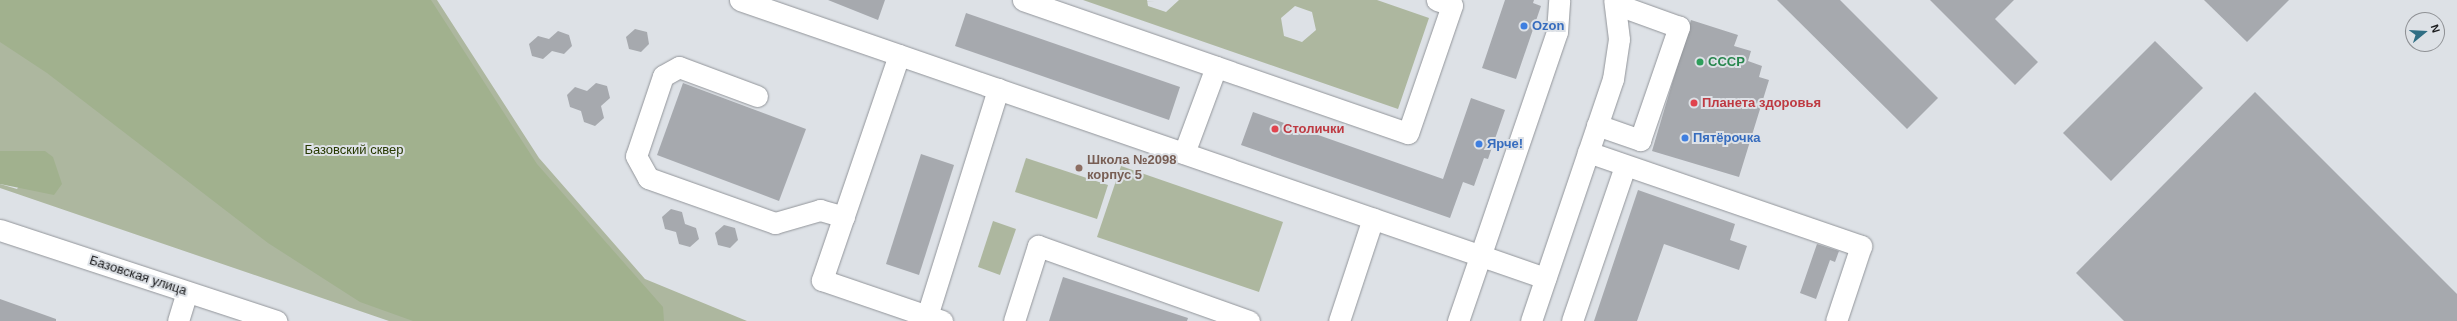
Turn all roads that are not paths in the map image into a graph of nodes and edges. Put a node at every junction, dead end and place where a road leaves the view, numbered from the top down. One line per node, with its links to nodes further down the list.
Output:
1 (740, 0): 6 (street)
2 (1023, 0): 7 (street)
3 (1437, 0): 7 (street)
4 (1559, 0): 17 (street)
5 (1614, 2): 10 (street); 10 (street)
6 (899, 55): 8 (street); 14 (street)
7 (1216, 66): 12 (street)
8 (998, 89): 12 (street); 20 (street)
9 (757, 96): 14 (street)
10 (1597, 125): 11 (street)
11 (1588, 152): 13 (street); 18 (street)
12 (1184, 153): 15 (street)
13 (1625, 166): 28 (street); 29 (street)
14 (844, 217): 20 (street)
15 (1373, 218): 17 (street); 25 (street)
16 (0, 230): 19 (street, Базовская улица)
17 (1480, 255): 18 (street); 26 (street)
18 (1545, 278): 27 (street)
19 (186, 292): 21 (street); 22 (street, Базовская улица)
20 (935, 319)
21 (178, 321)
22 (276, 321)
23 (1014, 321): 24 (street)
24 (1249, 321)
25 (1339, 321)
26 (1458, 321)
27 (1531, 321)
28 (1572, 321)
29 (1836, 321)

